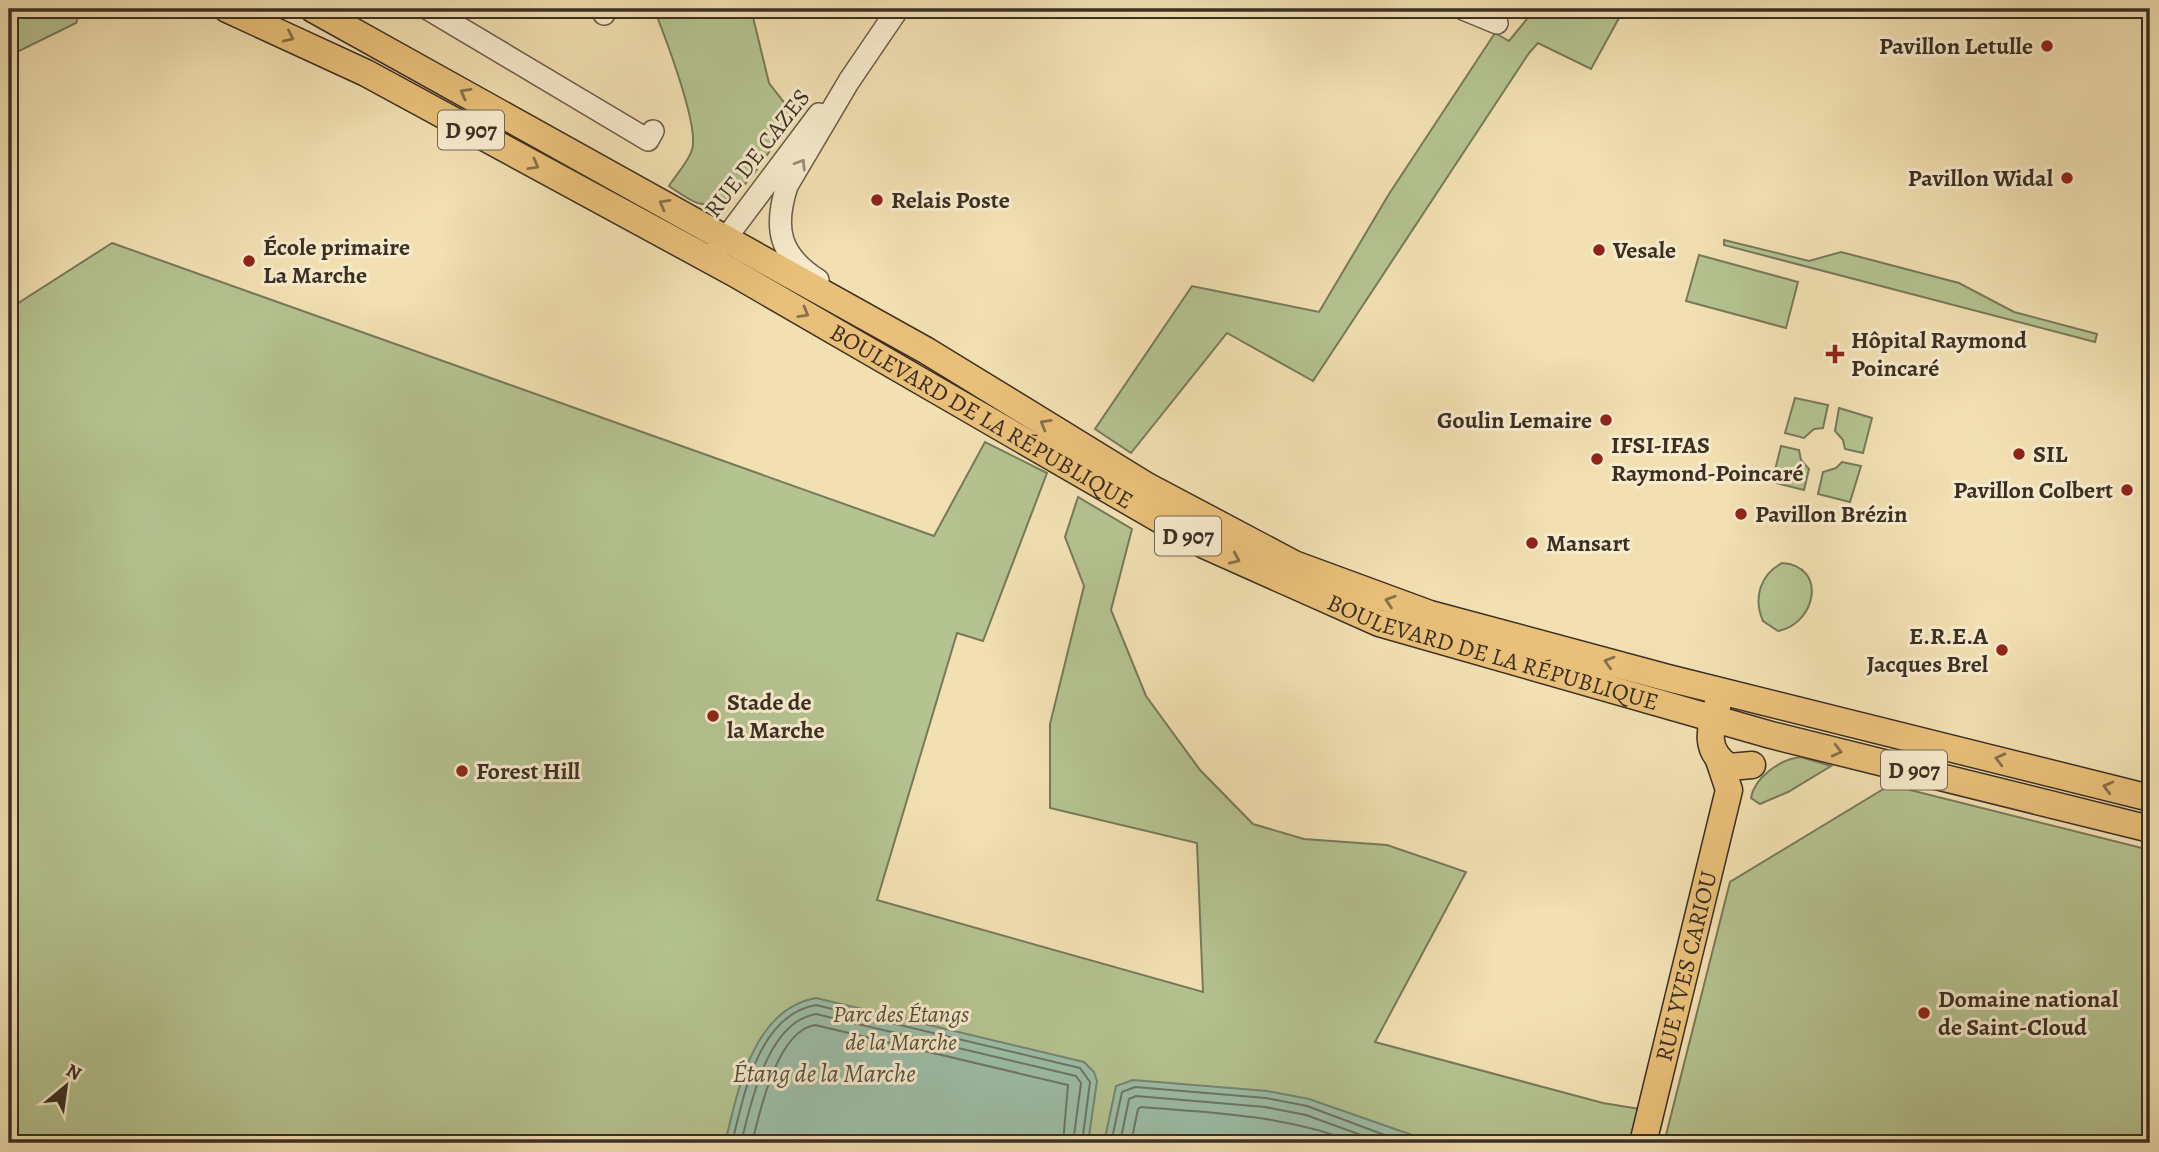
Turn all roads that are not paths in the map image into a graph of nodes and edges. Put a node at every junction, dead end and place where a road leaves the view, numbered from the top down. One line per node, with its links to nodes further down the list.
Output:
1 (227, 9): 11 (main road, BOULEVARD DE LA RÉPUBLIQUE / D 907, one-way to 11)
2 (313, 9): 10 (main road, BOULEVARD DE LA RÉPUBLIQUE / D 907, one-way to 2)
3 (428, 9): 8 (street)
4 (898, 9): 7 (street, RUE DE CAZES)
5 (1463, 9): 6 (street)
6 (1497, 23)
7 (849, 81): 9 (street, RUE DE CAZES, one-way to 7); 10 (street, RUE DE CAZES)
8 (653, 131)
9 (780, 227): 12 (street); 14 (street, RUE DE CAZES)
10 (724, 238): 11 (street, RUE DE CAZES); 12 (main road, BOULEVARD DE LA RÉPUBLIQUE / D 907)
11 (710, 261): 13 (main road, BOULEVARD DE LA RÉPUBLIQUE / D 907)
12 (774, 266): 13 (street); 14 (main road, BOULEVARD DE LA RÉPUBLIQUE / D 907)
13 (745, 279): 17 (main road, BOULEVARD DE LA RÉPUBLIQUE / D 907, one-way to 17)
14 (859, 312): 15 (main road, BOULEVARD DE LA RÉPUBLIQUE / D 907, one-way to 14)
15 (1721, 692): 16 (main road, D 907); 17 (main road)
16 (1779, 705): 18 (main road, RUE YVES CARIOU); 22 (main road, D 907, one-way to 16)
17 (1713, 719): 18 (main road, BOULEVARD DE LA RÉPUBLIQUE / D 907); 19 (main road)
18 (1771, 735): 20 (main road, RUE YVES CARIOU); 23 (main road, D 907, one-way to 23)
19 (1719, 760): 20 (main road); 21 (main road)
20 (1752, 765): 21 (main road, RUE YVES CARIOU)
21 (1729, 790): 24 (main road, RUE YVES CARIOU)
22 (2150, 798)
23 (2150, 829)
24 (1643, 1143)

